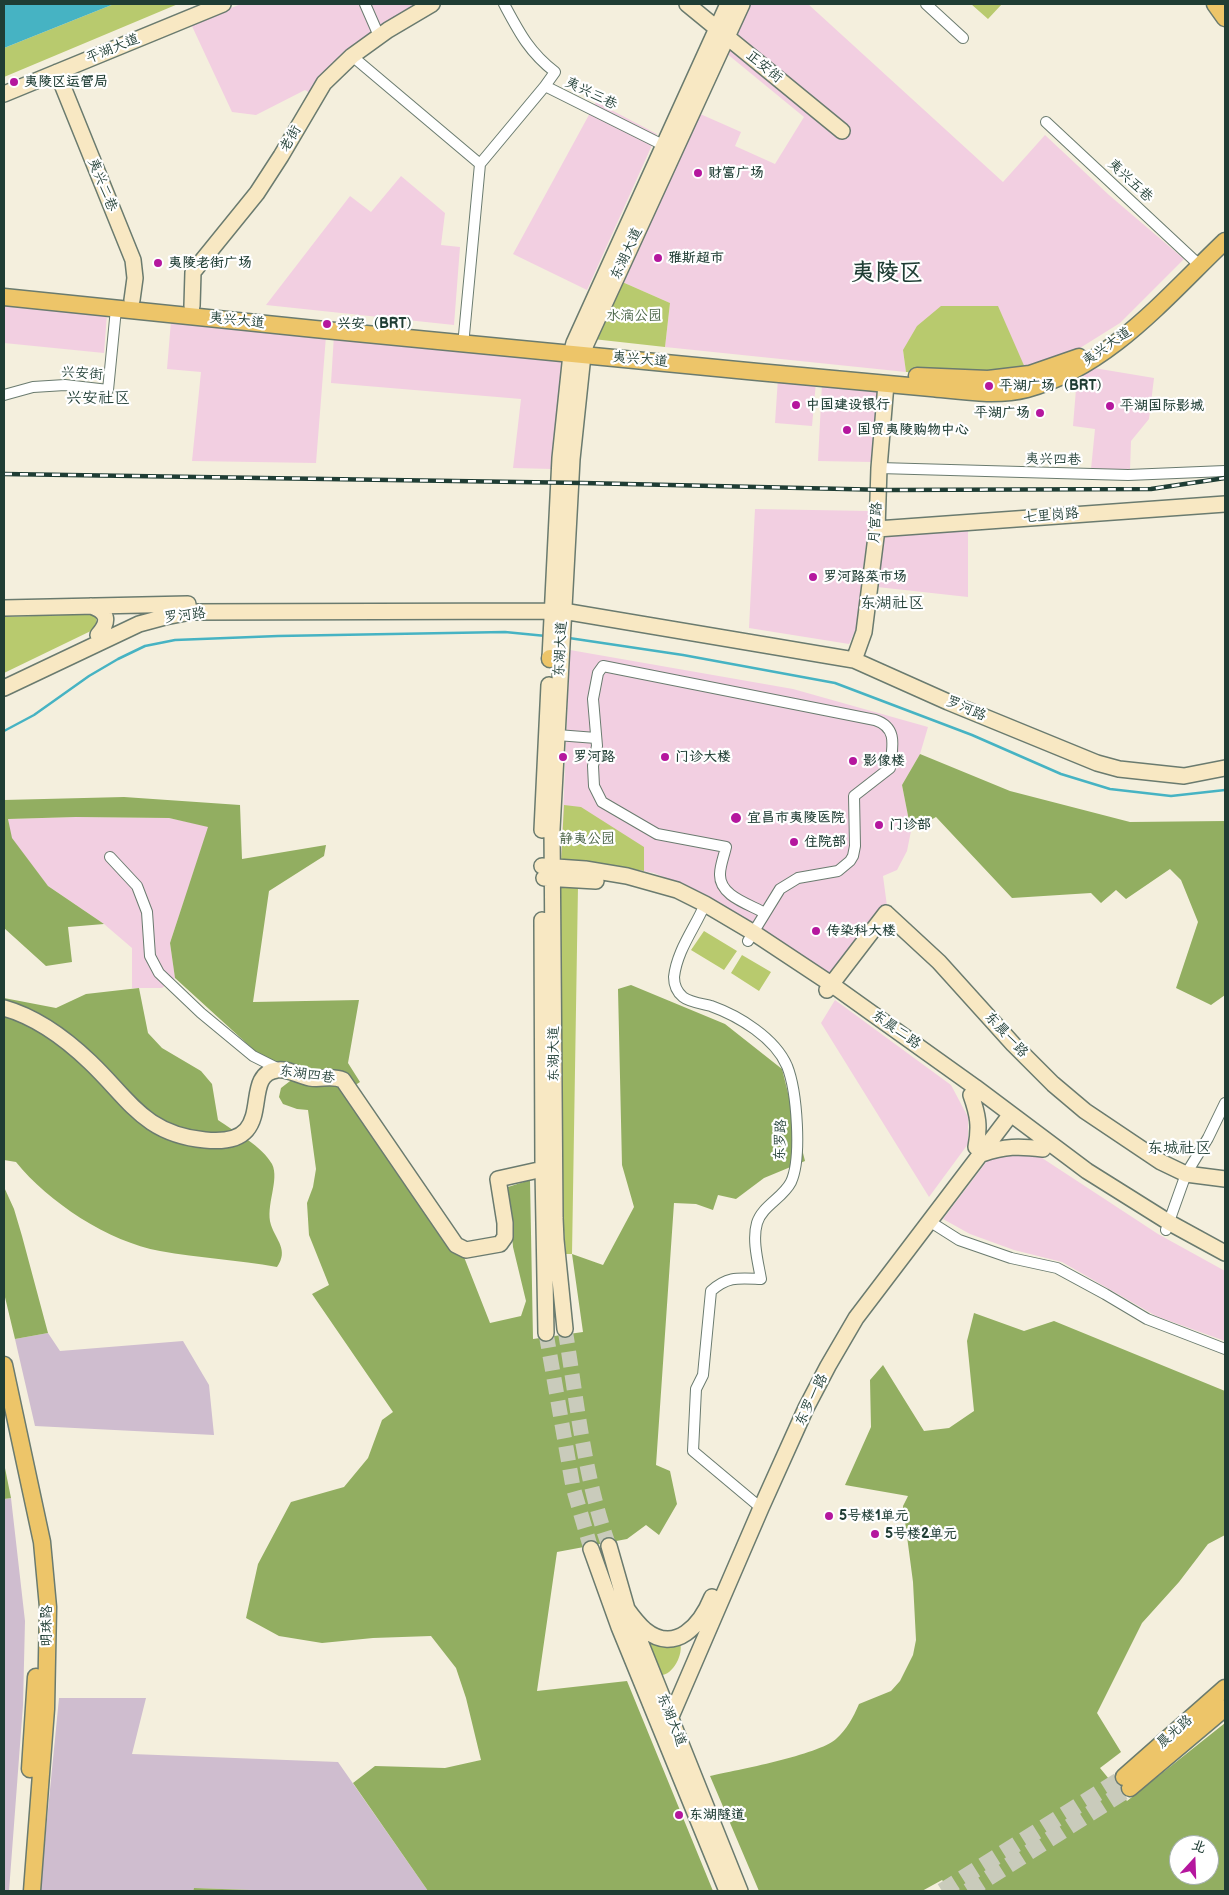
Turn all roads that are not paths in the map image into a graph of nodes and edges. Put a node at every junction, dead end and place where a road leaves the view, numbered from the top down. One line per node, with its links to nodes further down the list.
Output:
1 (202, 4): 17 (main road, 平湖大道)
2 (223, 4): 16 (main road, 平湖大道)
3 (365, 4): 13 (street)
4 (432, 4): 13 (main road, 老街)
5 (504, 4): 18 (street)
6 (687, 4): 12 (main road, 正安街)
7 (728, 4): 12 (main road, 东湖大道)
8 (742, 4): 12 (main road, 东湖大道)
9 (926, 4): 14 (street)
10 (1215, 4): 11 (main road)
11 (1225, 18)
12 (722, 32): 21 (main road, 正安街); 22 (main road, 东湖大道); 33 (main road, 东湖大道)
13 (379, 36): 15 (main road, 老街)
14 (963, 38)
15 (352, 56): 23 (street); 30 (main road, 老街)
16 (57, 72): 19 (main road, 平湖大道); 29 (main road, 夷兴二巷)
17 (4, 86)
18 (545, 86): 22 (street, 夷兴三巷); 23 (street, 夷兴三巷)
19 (4, 94)
20 (1046, 122): 26 (street, 夷兴五巷)
21 (842, 131)
22 (663, 145): 33 (main road, 东湖大道)
23 (480, 164): 32 (street)
24 (1225, 230): 26 (main road, 夷兴大道)
25 (1225, 241): 34 (main road, 夷兴大道)
26 (1195, 261): 33 (main road, 夷兴大道)
27 (4, 286): 29 (main road, 夷兴大道)
28 (4, 297): 31 (main road, 夷兴大道)
29 (132, 300): 30 (main road, 夷兴大道)
30 (192, 306): 32 (main road, 夷兴大道)
31 (116, 309): 33 (main road, 夷兴大道); 35 (street, 兴安街)
32 (464, 335): 33 (main road, 夷兴大道)
33 (578, 349): 34 (main road, 夷兴大道); 42 (main road, 东湖大道)
34 (886, 384): 36 (main road, 月宫路)
35 (4, 395)
36 (880, 468): 37 (street, 夷兴四巷); 39 (main road, 月宫路)
37 (1225, 471)
38 (1225, 504): 39 (main road, 七里岗路)
39 (878, 529): 45 (main road, 月宫路)
40 (188, 604): 41 (main road, 罗河路); 42 (main road, 罗河路); 44 (main road, 罗河路)
41 (91, 606): 43 (main road, 罗河路); 44 (main road)
42 (558, 606): 45 (main road, 罗河路); 46 (main road, 东湖大道); 48 (main road, 罗河路)
43 (4, 608)
44 (98, 635): 47 (main road, 罗河路)
45 (855, 657): 51 (main road, 罗河路)
46 (554, 659): 49 (main road, 东湖大道); 53 (main road, 东湖大道)
47 (4, 680)
48 (4, 688)
49 (557, 735): 50 (street); 53 (main road, 东湖大道)
50 (596, 738): 55 (street); 55 (street)
51 (1225, 768)
52 (110, 857): 59 (street)
53 (547, 872): 54 (main road, 东晨二路); 65 (main road, 东湖大道); 72 (main road, 东湖大道)
54 (703, 908): 56 (main road, 东晨二路); 77 (street, 东罗路)
55 (765, 913): 56 (street)
56 (751, 937): 57 (main road, 东晨二路)
57 (829, 987): 60 (main road, 东晨二路); 62 (main road, 东晨二路); 66 (main road, 东晨一路)
58 (4, 1008): 59 (main road, 东湖四巷)
59 (279, 1069): 65 (main road, 东湖四巷)
60 (970, 1095): 62 (main road, 东晨二路); 64 (main road)
61 (1225, 1103): 66 (street)
62 (1005, 1115): 63 (main road, 东晨二路); 64 (main road, 东罗一路); 69 (main road, 东晨二路)
63 (1043, 1149): 64 (main road); 69 (main road, 东晨二路)
64 (979, 1150): 68 (main road, 东罗一路); 77 (main road, 东罗一路)
65 (543, 1169): 73 (main road, 东湖大道)
66 (1186, 1174): 67 (main road, 东晨一路); 69 (street)
67 (1225, 1180)
68 (929, 1221): 74 (street); 77 (main road, 东罗一路)
69 (1168, 1227): 70 (main road, 东晨二路); 71 (main road, 东晨二路)
70 (1225, 1253)
71 (1225, 1259)
72 (565, 1329)
73 (546, 1333)
74 (1225, 1349)
75 (4, 1366): 85 (main road, 明珠路)
76 (4, 1405): 84 (main road, 明珠路)
77 (757, 1505): 80 (main road, 东罗一路); 83 (main road, 东罗一路)
78 (609, 1546): 80 (main road, 东湖大道)
79 (591, 1548): 86 (main road, 东湖大道)
80 (627, 1609): 83 (main road, 东湖大道)
81 (1225, 1688): 82 (main road, 晨光路)
82 (1225, 1708)
83 (670, 1719): 87 (main road, 东湖大道)
84 (21, 1891)
85 (32, 1891)
86 (727, 1891)
87 (740, 1891)

